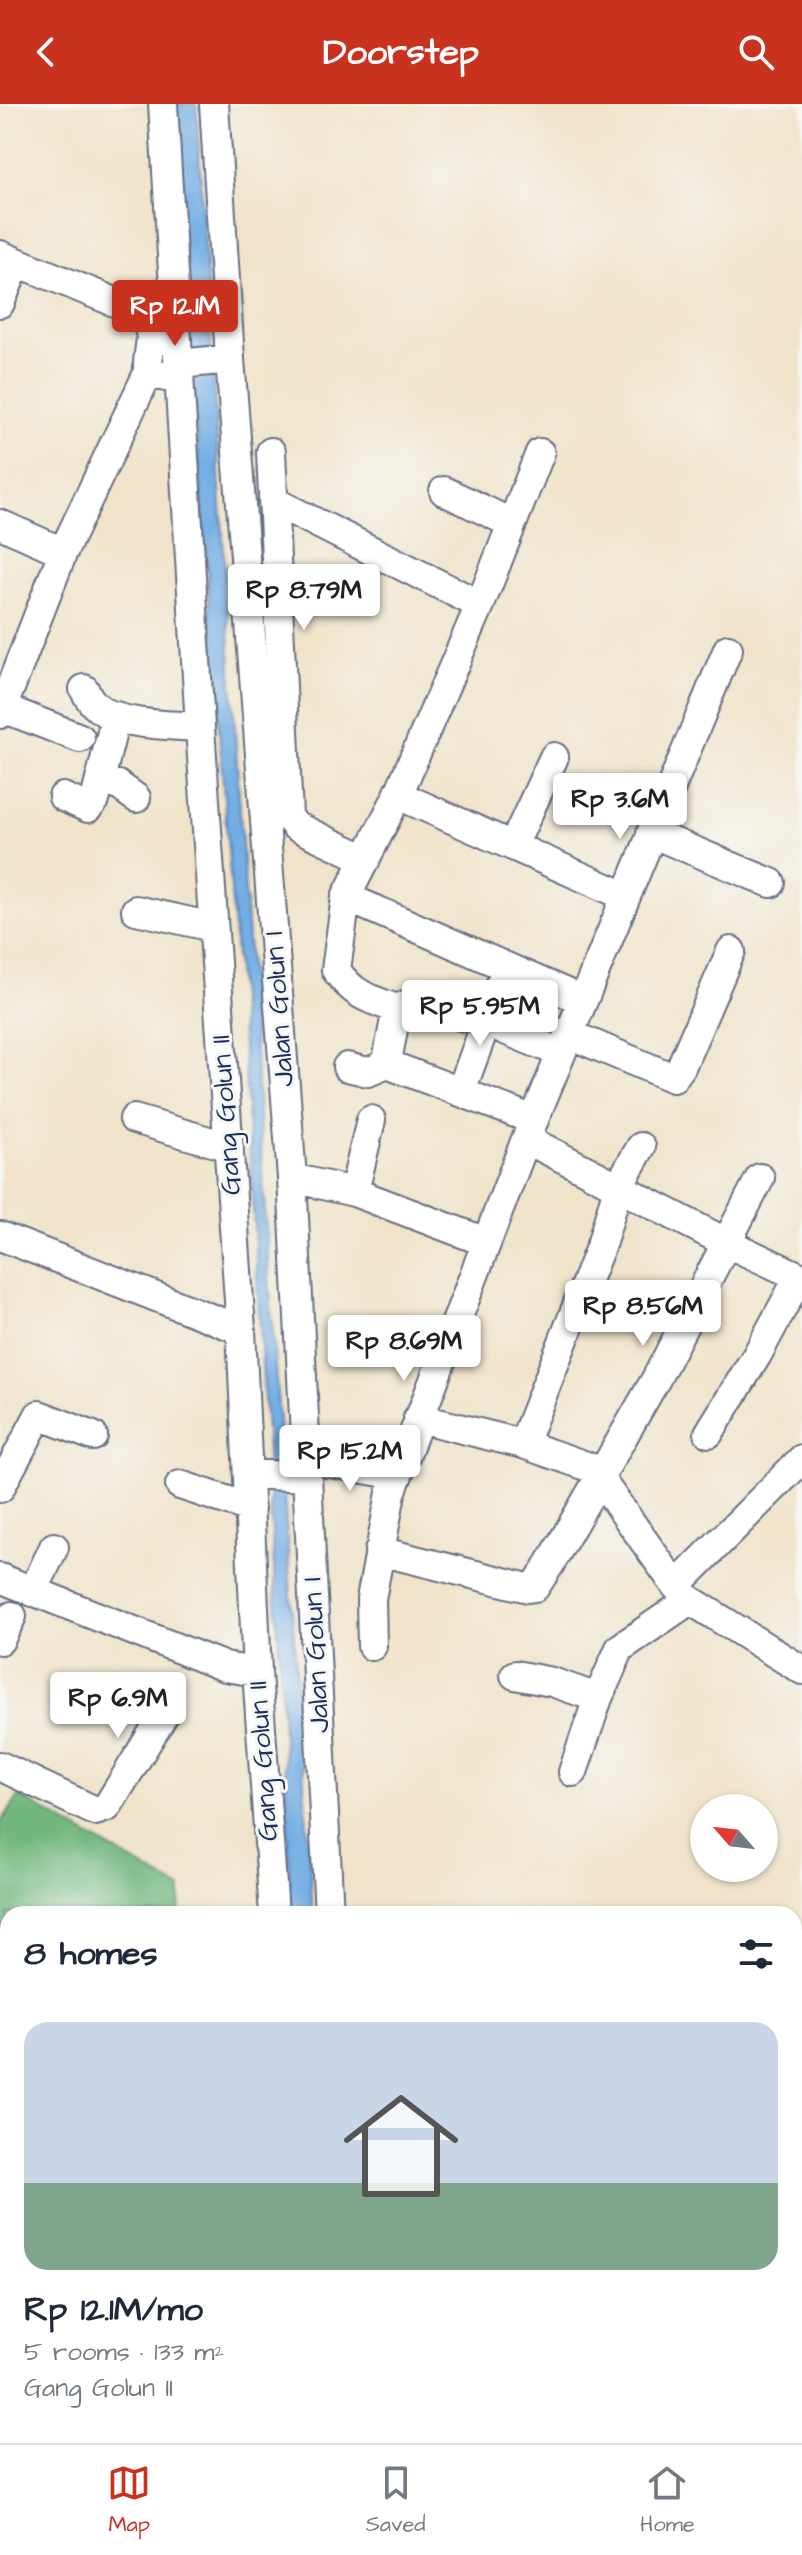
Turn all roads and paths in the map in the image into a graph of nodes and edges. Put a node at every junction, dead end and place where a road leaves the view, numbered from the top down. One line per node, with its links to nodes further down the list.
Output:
1 (163, 104): 5 (street, Gang Golun II)
2 (214, 104): 7 (street, Jalan Golun I)
3 (8, 259): 4 (street); 6 (street)
4 (0, 303)
5 (177, 315): 6 (street); 8 (street, Gang Golun II)
6 (150, 326): 9 (street)
7 (226, 359): 8 (street); 51 (street, Jalan Golun I)
8 (183, 368): 9 (street); 22 (street, Gang Golun II)
9 (148, 373): 16 (street)
10 (271, 452): 13 (street)
11 (540, 453): 14 (street)
12 (444, 491): 14 (street)
13 (273, 501): 17 (street); 31 (street)
14 (511, 523): 17 (street)
15 (0, 524): 16 (street)
16 (63, 552): 20 (street)
17 (480, 605): 26 (street)
18 (728, 649): 29 (street)
19 (84, 689): 21 (street)
20 (1, 711): 23 (street)
21 (116, 716): 22 (street); 25 (street)
22 (200, 727): 36 (street, Gang Golun II)
23 (80, 738)
24 (554, 757): 30 (street)
25 (101, 780): 27 (street); 28 (street)
26 (398, 795): 30 (street); 31 (street)
27 (63, 797)
28 (136, 798)
29 (651, 833): 32 (street); 33 (street)
30 (513, 846): 33 (street)
31 (366, 859): 34 (street)
32 (771, 883)
33 (625, 896): 39 (street)
34 (346, 897): 38 (street); 40 (street)
35 (136, 910): 36 (street)
36 (213, 927): 49 (street, Gang Golun II)
37 (731, 951): 42 (street)
38 (506, 969): 39 (street); 41 (street)
39 (582, 1000): 42 (street)
40 (397, 1009): 41 (street); 43 (street)
41 (488, 1023): 42 (street); 45 (street)
42 (565, 1043): 48 (street)
43 (390, 1063): 44 (street); 45 (street)
44 (347, 1067)
45 (461, 1091): 48 (street)
46 (134, 1119): 49 (street)
47 (371, 1120): 54 (street)
48 (530, 1129): 53 (street); 56 (street)
49 (229, 1147): 59 (street, Gang Golun II)
50 (641, 1147): 53 (street)
51 (292, 1178): 54 (street); 65 (street, Jalan Golun I)
52 (760, 1178): 57 (street)
53 (618, 1187): 57 (street); 63 (street)
54 (354, 1192): 56 (street)
55 (0, 1236): 59 (street)
56 (486, 1242): 60 (street)
57 (727, 1243): 58 (street); 68 (street)
58 (800, 1277): 61 (street)
59 (241, 1330): 66 (street, Gang Golun II)
60 (418, 1418): 63 (street); 67 (street)
61 (709, 1433)
62 (93, 1436): 70 (street)
63 (523, 1444): 68 (street)
64 (802, 1459): 76 (street)
65 (300, 1471): 66 (street); 67 (street); 86 (street, Jalan Golun I)
66 (253, 1474): 71 (street, Gang Golun II)
67 (398, 1475): 73 (street)
68 (600, 1477): 73 (street); 76 (street)
69 (180, 1485): 71 (street)
70 (0, 1488)
71 (250, 1508): 79 (street, Gang Golun II)
72 (54, 1547): 75 (street)
73 (379, 1551): 77 (street)
74 (0, 1578): 75 (street)
75 (33, 1592): 79 (street)
76 (683, 1593): 78 (street); 81 (street)
77 (372, 1646)
78 (802, 1670)
79 (257, 1672): 85 (street, Gang Golun II)
80 (515, 1675): 81 (street)
81 (598, 1698): 84 (street)
82 (168, 1708): 83 (street)
83 (0, 1766)
84 (573, 1772)
85 (273, 1906)
86 (328, 1906)

